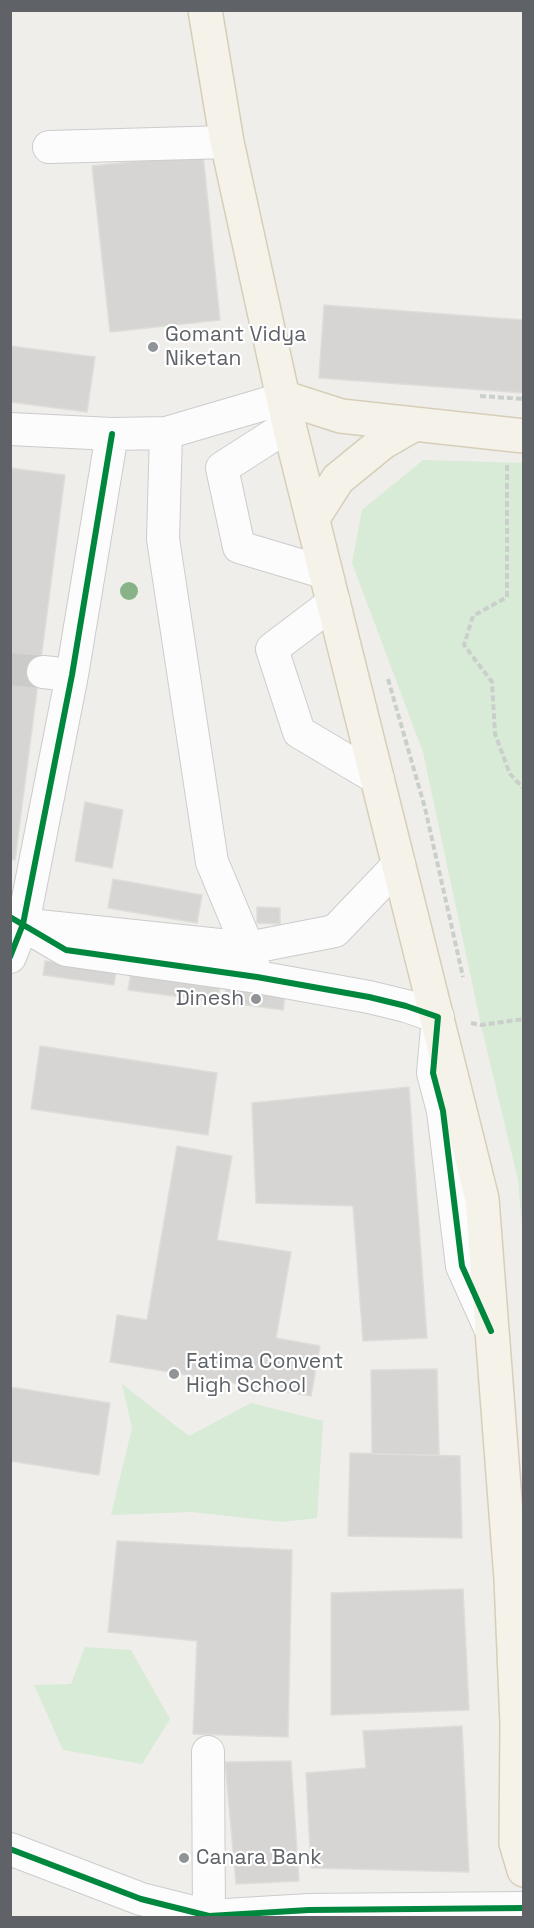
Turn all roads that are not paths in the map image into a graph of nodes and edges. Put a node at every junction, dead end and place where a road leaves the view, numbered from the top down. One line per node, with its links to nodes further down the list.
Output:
1 (205, 10): 2 (main road)
2 (228, 142): 3 (street); 4 (main road)
3 (49, 147)
4 (287, 412): 5 (main road); 7 (street); 10 (main road); 11 (street)
5 (415, 424): 9 (main road); 10 (main road)
6 (10, 429): 8 (street)
7 (166, 433): 8 (street); 15 (street)
8 (112, 434): 14 (street)
9 (515, 435)
10 (313, 518): 11 (main road)
11 (330, 588): 12 (main road); 12 (street)
12 (378, 779): 13 (main road)
13 (399, 864): 15 (street); 18 (main road)
14 (17, 920): 15 (street); 16 (street); 17 (street)
15 (248, 948): 17 (street)
16 (10, 957)
17 (257, 977): 18 (street)
18 (438, 1017): 19 (main road)
19 (517, 1589): 20 (main road)
20 (520, 1720): 23 (main road)
21 (208, 1752): 27 (street)
22 (10, 1850): 24 (street)
23 (524, 1870)
24 (139, 1908): 27 (street)
25 (524, 1908): 26 (street)
26 (309, 1914): 27 (street)
27 (209, 1916)

